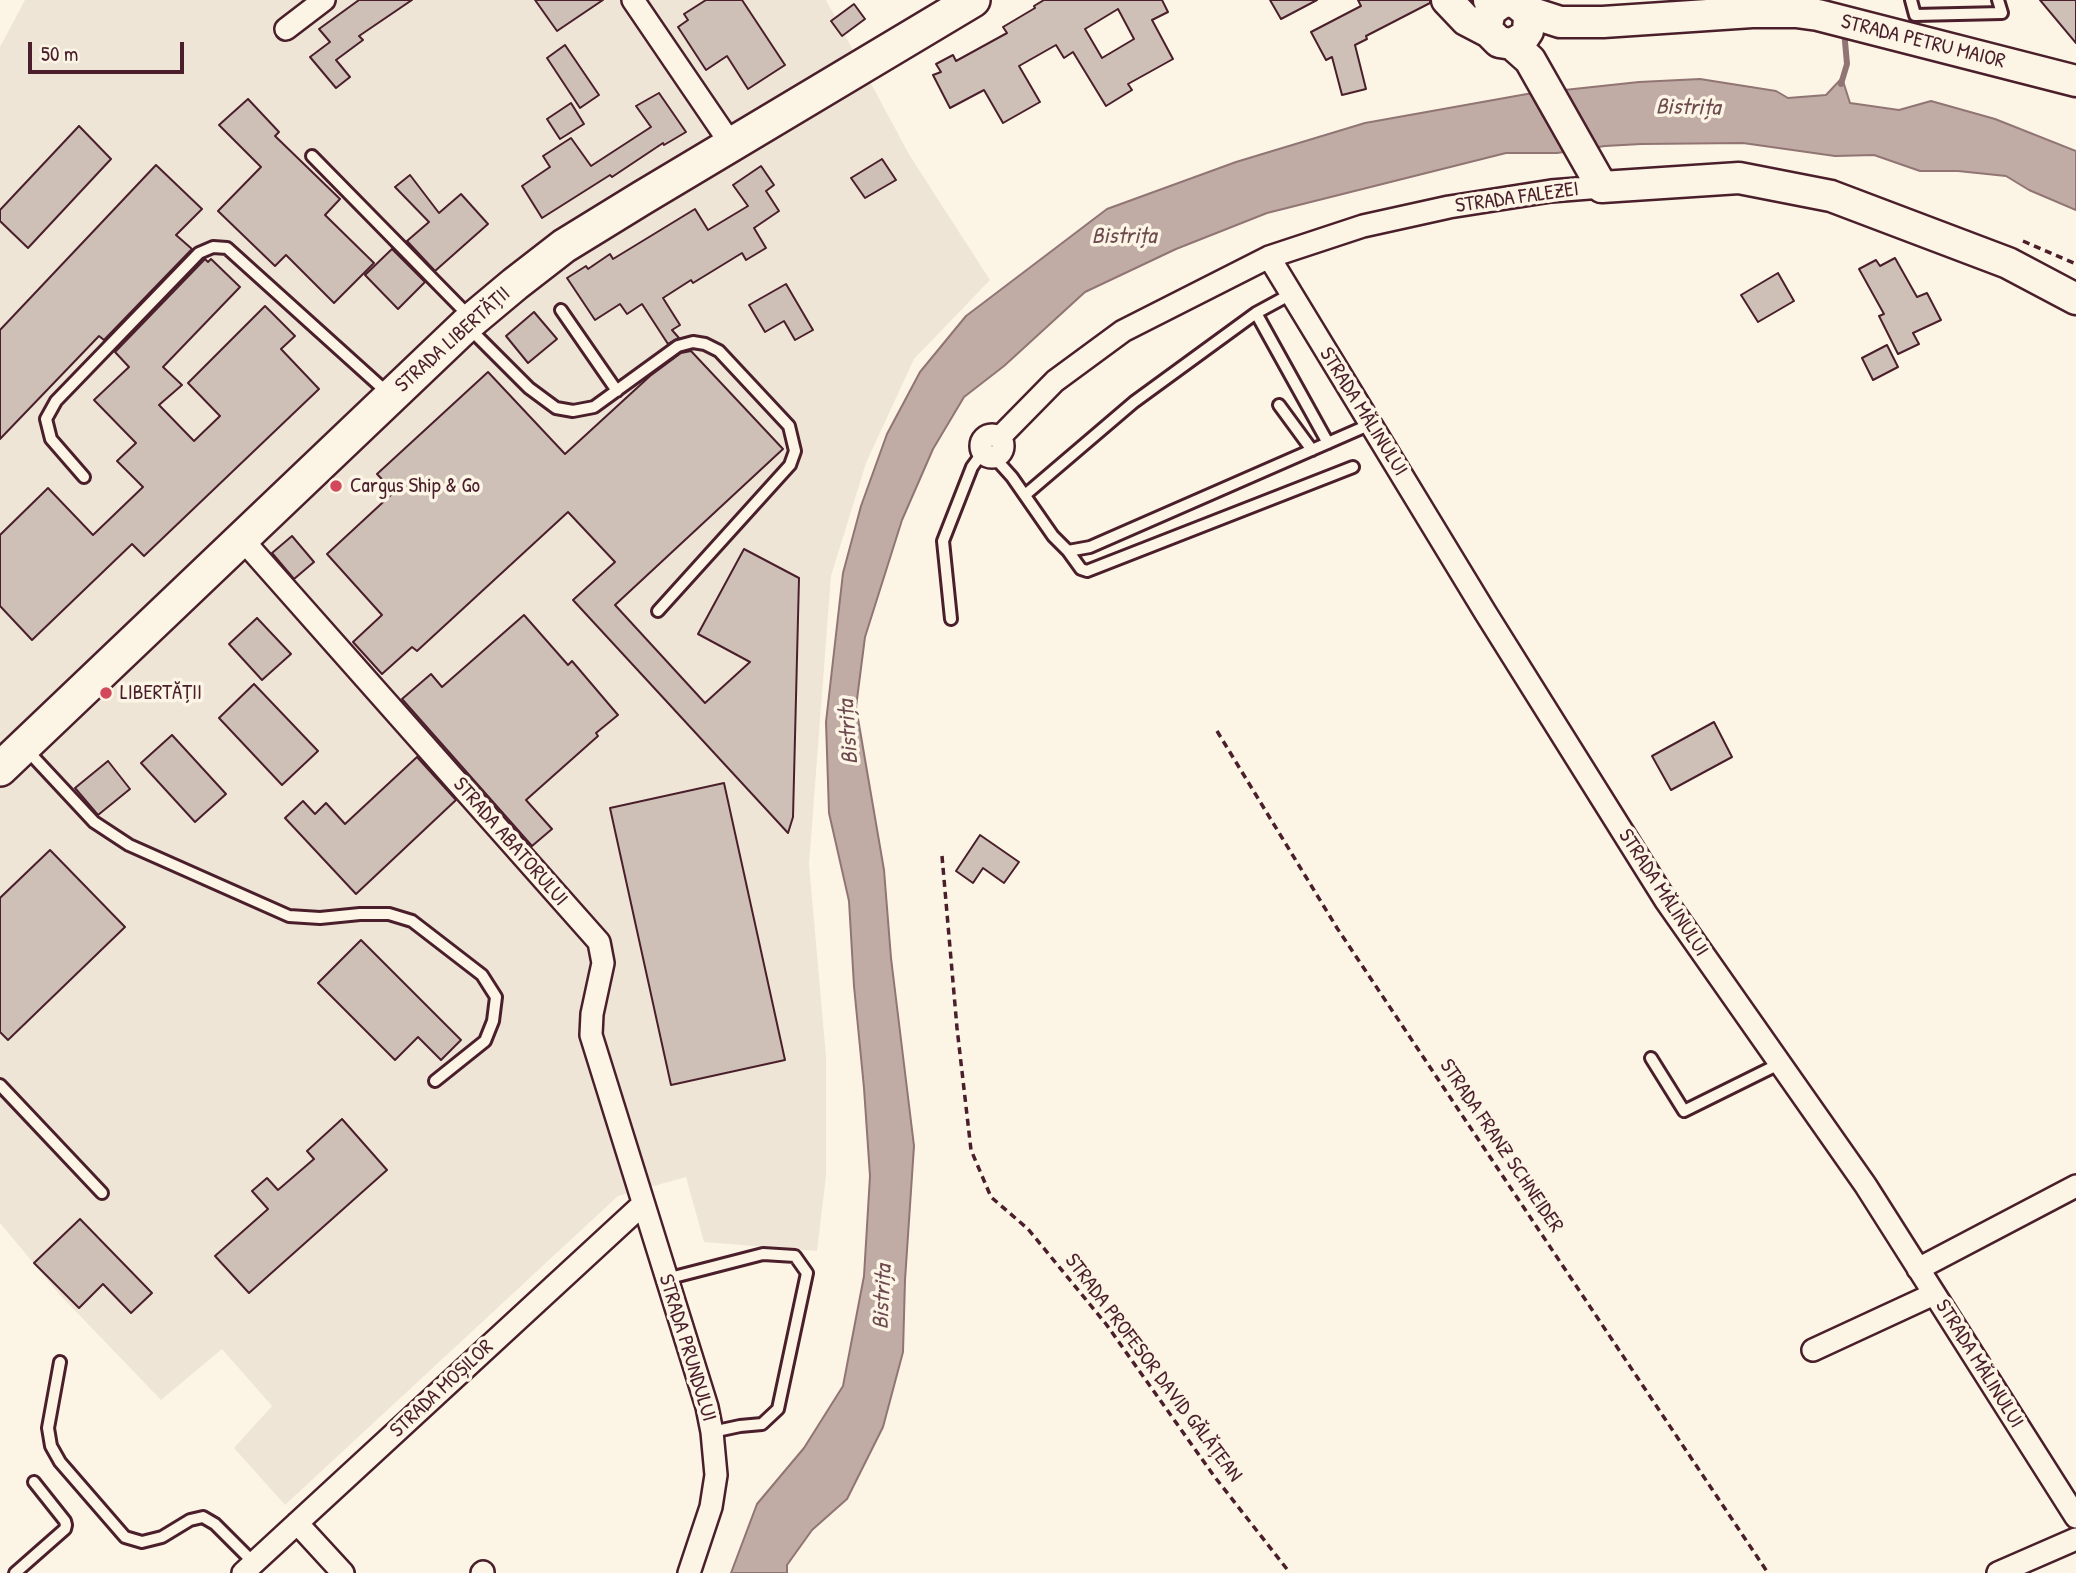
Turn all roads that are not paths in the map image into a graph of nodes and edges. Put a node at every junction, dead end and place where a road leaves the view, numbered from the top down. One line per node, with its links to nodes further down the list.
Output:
1 (324, 0): 7 (street)
2 (633, 0): 10 (street)
3 (973, 0): 10 (main road, STRADA LIBERTĂȚII)
4 (1447, 0): 8 (street)
5 (1911, 0): 6 (lane)
6 (1998, 0)
7 (286, 29)
8 (1515, 32): 9 (street, STRADA PETRU MAIOR); 12 (street)
9 (2076, 81)
10 (731, 144): 18 (main road, STRADA LIBERTĂȚII)
11 (312, 156): 18 (lane)
12 (1597, 177): 13 (street, STRADA FALEZEI); 15 (street, STRADA FALEZEI)
13 (1269, 257): 14 (street, STRADA MĂLINULUI); 24 (street, STRADA FALEZEI)
14 (1291, 294): 17 (lane); 22 (street, STRADA MĂLINULUI)
15 (2076, 299)
16 (561, 310): 19 (lane)
17 (1256, 313): 23 (lane); 28 (lane)
18 (469, 322): 19 (lane); 20 (main road, STRADA LIBERTĂȚII)
19 (617, 391): 31 (lane)
20 (391, 396): 27 (lane); 29 (main road, STRADA LIBERTĂȚII)
21 (1279, 405): 25 (lane)
22 (1371, 424): 23 (lane); 36 (street, STRADA MĂLINULUI)
23 (1328, 443): 25 (lane)
24 (994, 450): 28 (lane); 32 (lane)
25 (1312, 450): 30 (lane)
26 (1353, 467): 30 (lane)
27 (84, 477)
28 (1024, 495): 30 (lane)
29 (241, 538): 33 (main road, STRADA LIBERTĂȚII); 41 (street, STRADA ABATORULUI)
30 (1068, 551)
31 (658, 611)
32 (951, 619)
33 (24, 747): 34 (main road, STRADA LIBERTĂȚII); 37 (lane)
34 (0, 769)
35 (1651, 1058): 36 (lane)
36 (1779, 1064): 42 (street, STRADA MĂLINULUI)
37 (435, 1081)
38 (0, 1086): 40 (lane)
39 (2076, 1186): 42 (street)
40 (102, 1193)
41 (642, 1205): 43 (street, STRADA PRUNDULUI); 50 (street, STRADA MOȘILOR)
42 (1918, 1269): 44 (street, STRADA MĂLINULUI)
43 (666, 1279): 47 (street, STRADA PRUNDULUI); 47 (lane)
44 (1934, 1294): 45 (street); 49 (street, STRADA MĂLINULUI)
45 (1813, 1350)
46 (60, 1362): 52 (lane)
47 (712, 1432): 55 (street, STRADA PRUNDULUI)
48 (34, 1482): 53 (lane)
49 (2076, 1517)
50 (297, 1523): 52 (street, STRADA MOȘILOR); 54 (street)
51 (2076, 1539): 56 (street)
52 (249, 1568)
53 (15, 1573)
54 (344, 1573)
55 (689, 1573)
56 (1998, 1573)

